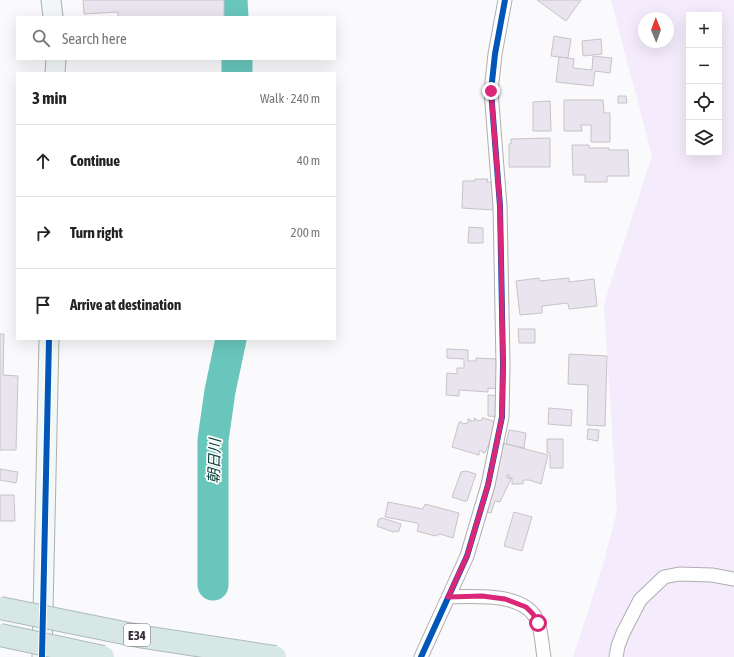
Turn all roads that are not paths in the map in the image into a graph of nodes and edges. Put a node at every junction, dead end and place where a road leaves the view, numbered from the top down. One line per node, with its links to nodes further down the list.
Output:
1 (51, 0): 3 (street)
2 (506, 0): 8 (street)
3 (53, 16)
4 (56, 60): 5 (street)
5 (55, 72)
6 (49, 340): 11 (street)
7 (734, 579): 16 (street)
8 (448, 597): 14 (street); 15 (street)
9 (0, 608): 13 (highway, E34, bridge)
10 (0, 635): 12 (highway, bridge)
11 (42, 657)
12 (103, 657)
13 (275, 657)
14 (421, 657)
15 (544, 657)
16 (616, 657)

